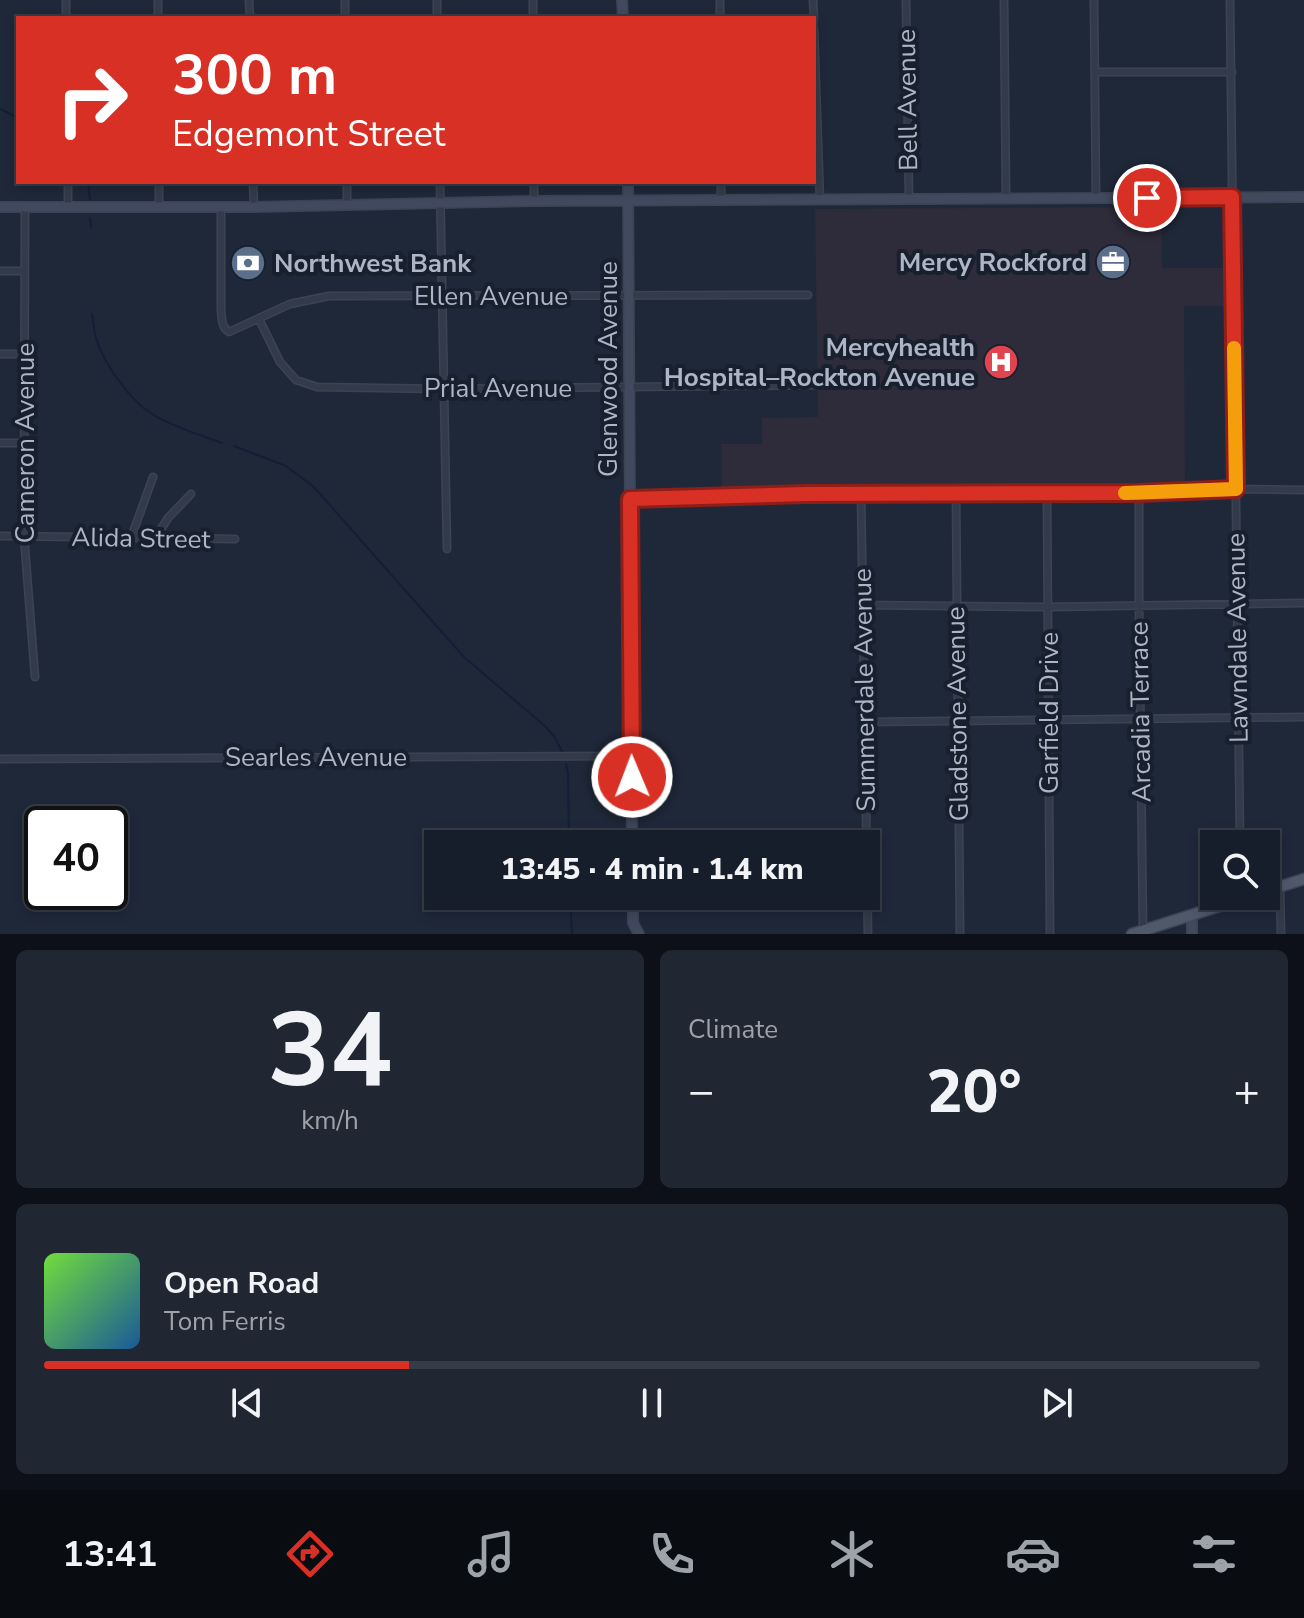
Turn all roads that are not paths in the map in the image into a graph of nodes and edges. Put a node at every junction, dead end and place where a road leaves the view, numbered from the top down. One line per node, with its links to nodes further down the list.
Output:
1 (906, 0): 22 (street, Bell Avenue)
2 (1004, 0): 19 (street)
3 (1094, 0): 5 (street)
4 (1230, 0): 6 (street, Lawndale Avenue)
5 (1095, 72): 6 (street); 18 (street)
6 (1232, 72): 16 (street, Lawndale Avenue)
7 (816, 86): 21 (street)
8 (68, 184): 30 (street)
9 (159, 184): 27 (street)
10 (253, 184): 32 (street)
11 (347, 184): 26 (street)
12 (440, 184): 25 (street)
13 (534, 184): 23 (street)
14 (628, 184): 24 (main road, Glenwood Avenue)
15 (721, 184): 20 (street)
16 (1232, 197): 17 (main road); 18 (main road); 47 (street, Lawndale Avenue)
17 (1304, 197)
18 (1096, 198): 19 (main road)
19 (1006, 199): 22 (main road)
20 (721, 200): 21 (main road); 24 (main road)
21 (820, 200): 22 (main road)
22 (909, 200)
23 (534, 201): 24 (main road); 25 (main road)
24 (629, 201): 35 (main road, Glenwood Avenue)
25 (441, 203): 26 (main road); 37 (street)
26 (347, 204): 32 (main road)
27 (159, 206): 30 (main road); 31 (main road)
28 (0, 207): 29 (main road)
29 (25, 207): 30 (main road); 34 (street, Cameron Avenue)
30 (68, 207)
31 (221, 207): 32 (main road); 38 (street, Ellen Avenue)
32 (254, 207)
33 (0, 271): 34 (street)
34 (24, 271): 40 (street, Cameron Avenue)
35 (629, 295): 36 (street, Ellen Avenue); 37 (street, Ellen Avenue); 42 (main road, Glenwood Avenue)
36 (808, 295)
37 (442, 297): 38 (street, Ellen Avenue); 43 (street)
38 (259, 319): 43 (street, Prial Avenue)
39 (0, 354): 40 (street)
40 (25, 354): 45 (street, Cameron Avenue)
41 (821, 385): 42 (street, Prial Avenue)
42 (629, 387): 43 (street, Prial Avenue); 54 (main road, Glenwood Avenue)
43 (444, 389): 60 (street)
44 (0, 443): 45 (street)
45 (26, 443): 56 (street, Cameron Avenue)
46 (153, 477): 58 (street)
47 (1236, 489): 48 (street); 52 (street); 61 (street, Lawndale Avenue)
48 (1304, 490)
49 (861, 493): 50 (street); 54 (street); 63 (street, Summerdale Avenue)
50 (956, 493): 51 (street); 65 (street, Gladstone Avenue)
51 (1047, 493): 52 (street); 66 (street, Garfield Drive)
52 (1139, 493): 64 (street, Arcadia Terrace)
53 (191, 494): 57 (street)
54 (630, 499): 74 (main road, Glenwood Avenue)
55 (0, 536): 56 (street, Alida Street)
56 (24, 536): 58 (street, Alida Street); 67 (street, Cameron Avenue)
57 (156, 537): 58 (street, Alida Street); 59 (street, Alida Street)
58 (131, 538)
59 (235, 539)
60 (447, 549)
61 (1236, 603): 62 (street); 64 (street); 69 (street, Lawndale Avenue)
62 (1304, 603)
63 (863, 605): 65 (street); 73 (street, Summerdale Avenue)
64 (1139, 605): 66 (street); 70 (street, Arcadia Terrace)
65 (956, 607): 66 (street); 72 (street, Gladstone Avenue)
66 (1048, 607): 71 (street, Garfield Drive)
67 (35, 677)
68 (1304, 717): 69 (street)
69 (1237, 718): 70 (street); 77 (street, Lawndale Avenue)
70 (1141, 719): 71 (street); 83 (street, Arcadia Terrace)
71 (1049, 720): 72 (street); 87 (street, Garfield Drive)
72 (957, 721): 73 (street); 86 (street, Gladstone Avenue)
73 (865, 722): 85 (street, Summerdale Avenue)
74 (632, 756): 75 (street, Searles Avenue); 76 (main road, Glenwood Avenue)
75 (0, 759)
76 (632, 830)
77 (1240, 830)
78 (1304, 879): 79 (main road)
79 (1280, 887): 90 (street)
80 (633, 910): 84 (main road)
81 (1208, 910): 82 (main road)
82 (1192, 916): 83 (main road); 89 (main road)
83 (1143, 930): 88 (main road)
84 (639, 934)
85 (868, 934)
86 (960, 934)
87 (1050, 934)
88 (1132, 934)
89 (1192, 934)
90 (1281, 934)

